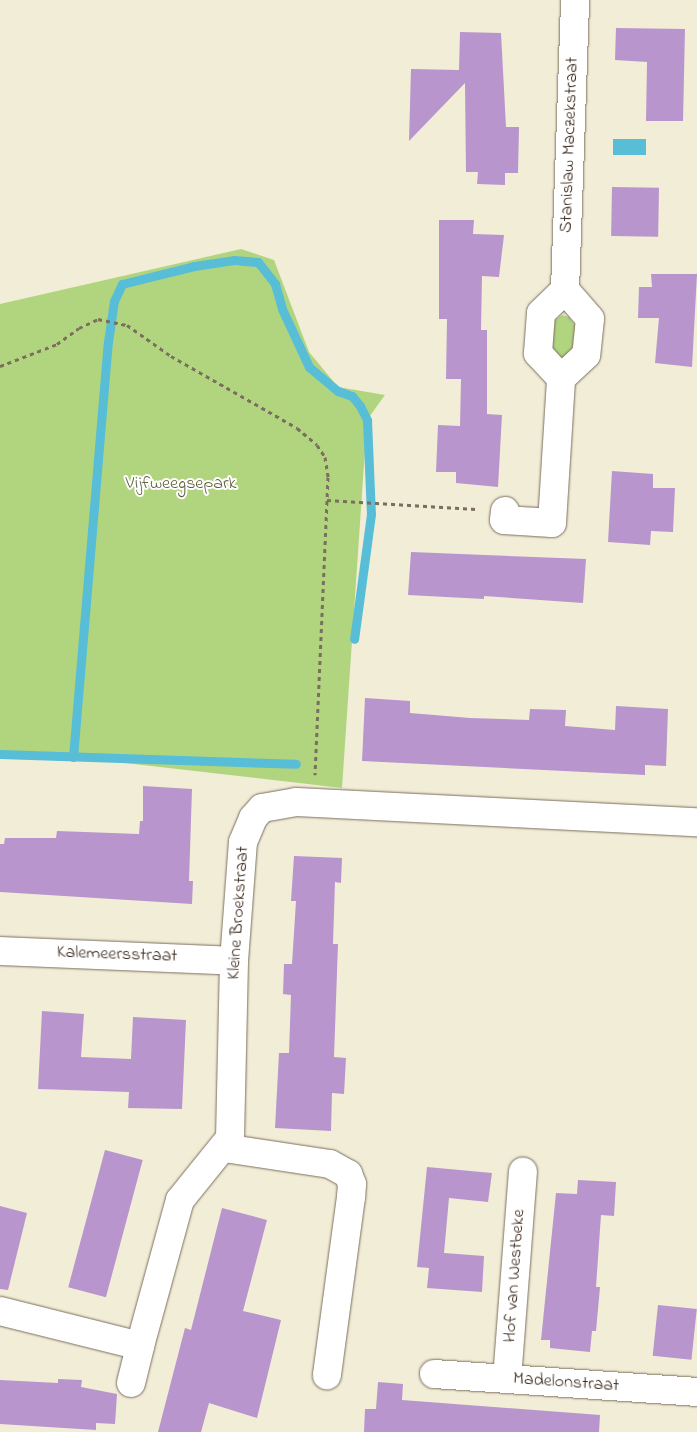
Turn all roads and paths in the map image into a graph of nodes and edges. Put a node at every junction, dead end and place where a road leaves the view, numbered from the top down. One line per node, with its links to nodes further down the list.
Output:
1 (575, 0): 2 (street, Stanislaw Maczekstraat)
2 (565, 290): 4 (street); 4 (street)
3 (0, 366): 5 (path)
4 (561, 378): 6 (street)
5 (327, 500): 6 (path); 7 (path)
6 (506, 511)
7 (314, 803): 8 (street, Kleine Broekstraat); 10 (street, Kleine Broekstraat)
8 (697, 822)
9 (0, 951): 10 (street, Kalemeersstraat)
10 (234, 961): 11 (street, Kleine Broekstraat)
11 (224, 1148): 14 (street, Kleine Broekstraat); 16 (street)
12 (523, 1172): 17 (street, Hof van Westbeke)
13 (0, 1311): 14 (street)
14 (140, 1346): 18 (street, Kleine Broekstraat)
15 (434, 1374): 17 (street, Madelonstraat)
16 (327, 1375)
17 (508, 1379): 19 (street, Madelonstraat)
18 (131, 1383)
19 (697, 1392)

